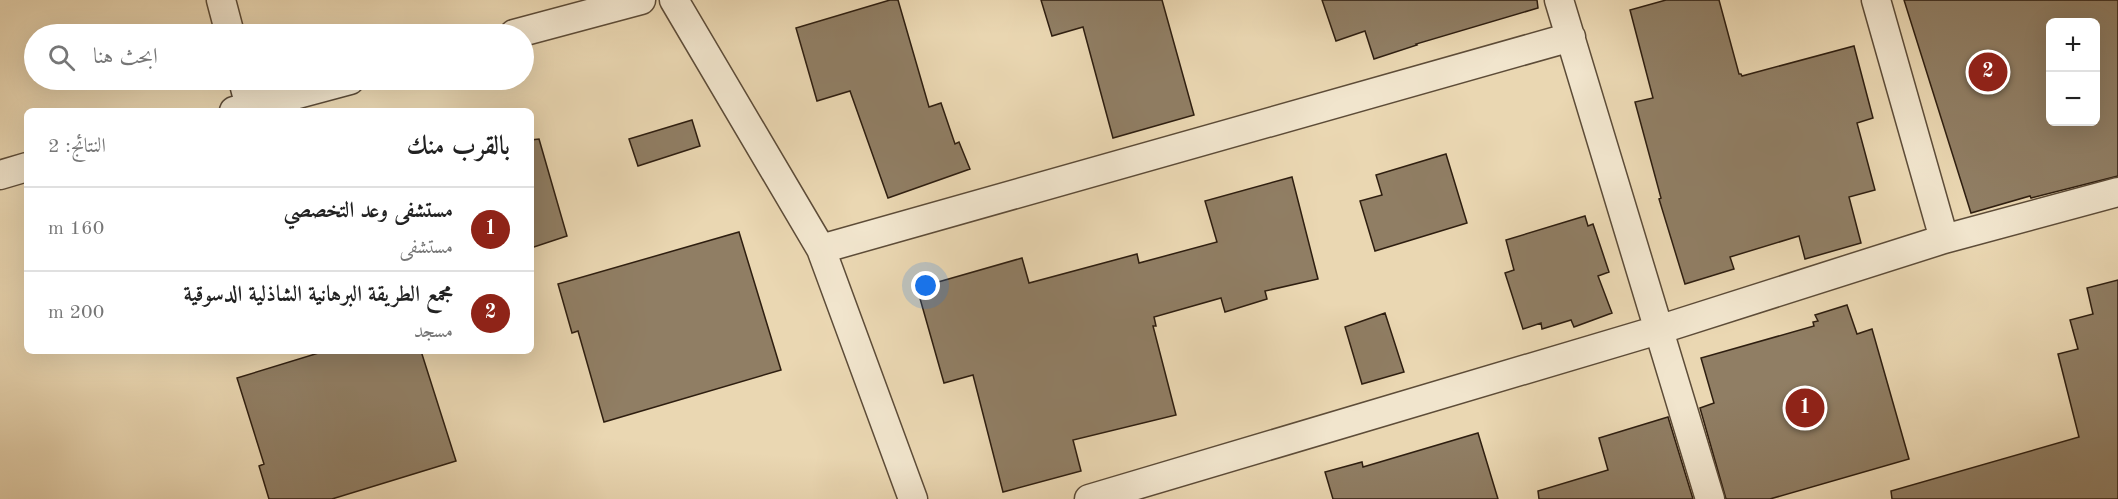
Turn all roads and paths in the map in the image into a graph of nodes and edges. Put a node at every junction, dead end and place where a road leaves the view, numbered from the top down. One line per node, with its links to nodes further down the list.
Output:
1 (221, 0): 6 (street)
2 (640, 0): 7 (street)
3 (674, 0): 17 (street)
4 (1559, 0): 8 (street)
5 (1876, 0): 16 (street)
6 (227, 24)
7 (534, 29)
8 (1571, 37): 17 (street); 18 (street)
9 (243, 90): 11 (street)
10 (313, 90): 12 (street)
11 (242, 108)
12 (246, 108)
13 (24, 168): 14 (street)
14 (0, 175)
15 (2118, 192): 16 (street)
16 (1944, 239): 18 (street)
17 (821, 249): 19 (street)
18 (1658, 330): 20 (street); 21 (street)
19 (913, 499)
20 (1089, 499)
21 (1710, 499)

